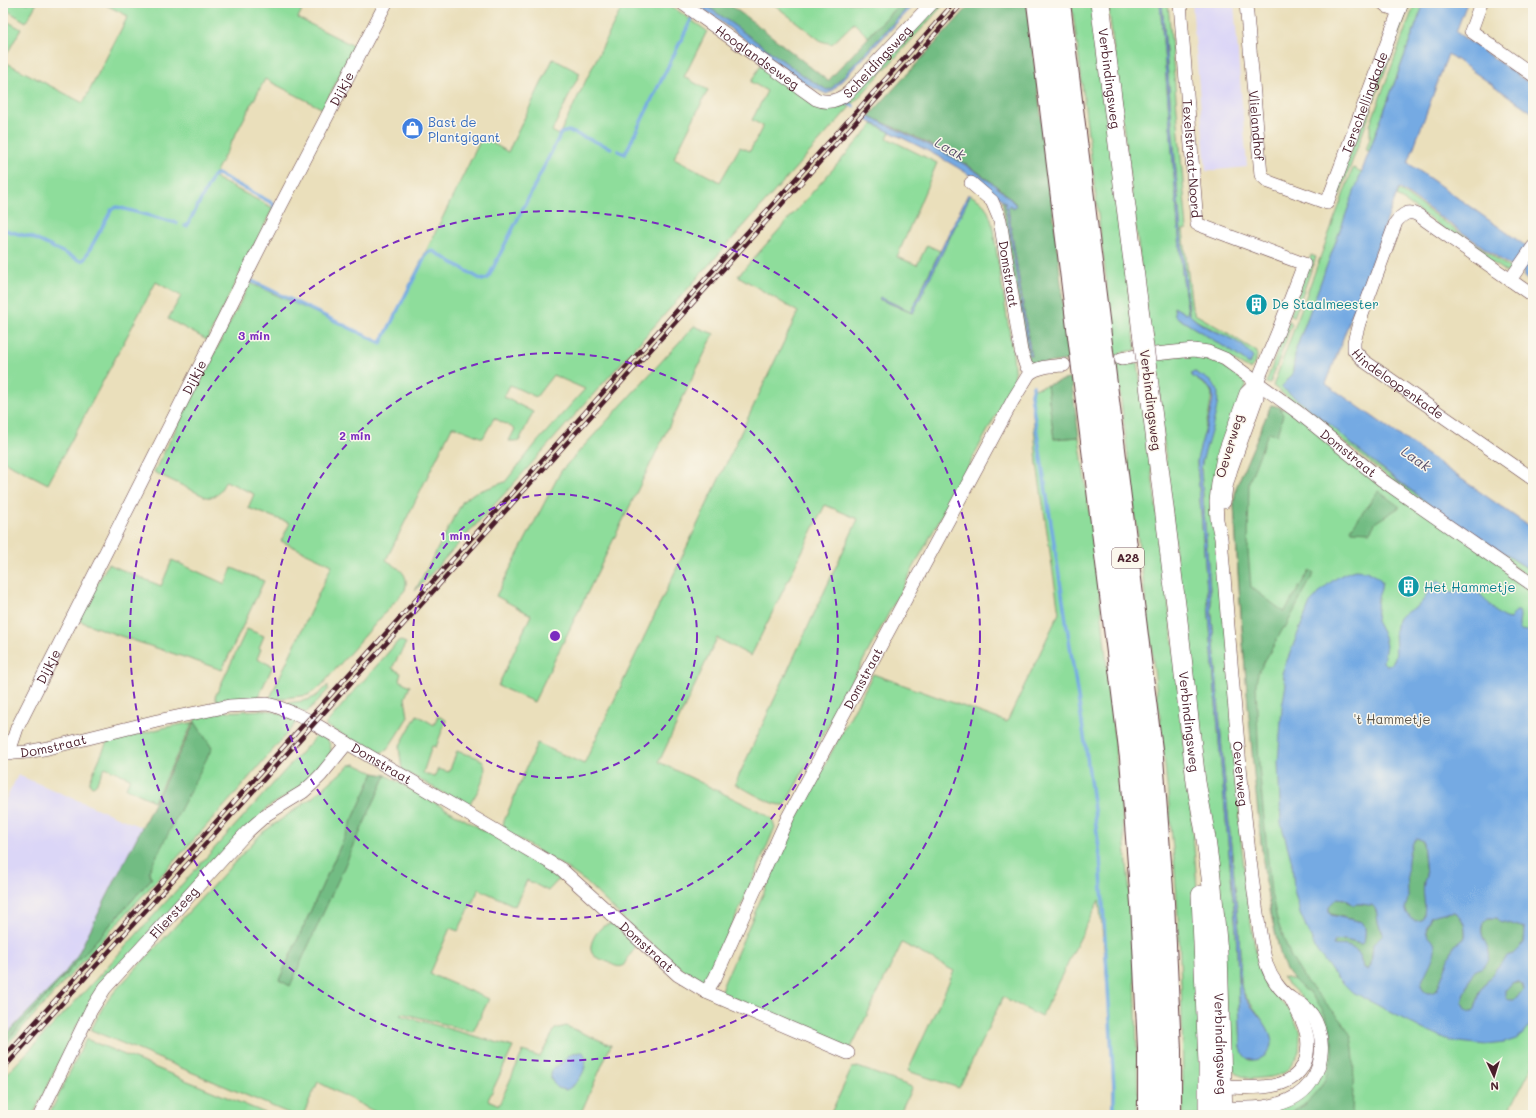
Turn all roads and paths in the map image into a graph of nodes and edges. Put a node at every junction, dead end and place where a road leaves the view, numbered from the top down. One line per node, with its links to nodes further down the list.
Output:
1 (386, 3): 29 (street, Dijkje)
2 (682, 3): 13 (street, Hooglandseweg)
3 (932, 3): 13 (street, Scheidingsweg)
4 (1038, 3): 35 (highway, A28)
5 (1059, 3): 36 (highway, A28)
6 (1180, 3): 17 (street, Texelstraat-Noord)
7 (1246, 3): 15 (street, Vlielandhof)
8 (1383, 3): 10 (street)
9 (1481, 3): 12 (street)
10 (1400, 7): 15 (street, Terschellingkade)
11 (1102, 8): 33 (main road, Verbindingsweg, bridge)
12 (1533, 75)
13 (837, 100)
14 (971, 183): 24 (street, Domstraat)
15 (1327, 203)
16 (1533, 248): 18 (street)
17 (1304, 264): 25 (street, Oeverweg)
18 (1510, 280): 19 (street, Hindeloopenkade); 26 (street, Hindeloopenkade)
19 (1533, 296)
20 (1155, 354): 25 (street, Domstraat)
21 (1137, 356): 22 (street)
22 (1121, 359)
23 (1064, 364): 24 (street)
24 (1032, 372): 30 (street, Domstraat)
25 (1257, 382): 27 (street, Domstraat); 31 (street, Oeverweg)
26 (1533, 479)
27 (1533, 585)
28 (347, 743): 29 (street, Domstraat); 30 (street, Domstraat); 34 (street, Fliersteeg)
29 (6, 754)
30 (706, 992): 32 (street, Domstraat)
31 (1291, 999): 33 (street, Oeverweg); 33 (street, Oeverweg)
32 (848, 1053)
33 (1217, 1105)
34 (40, 1115)
35 (1149, 1115)
36 (1170, 1115)

